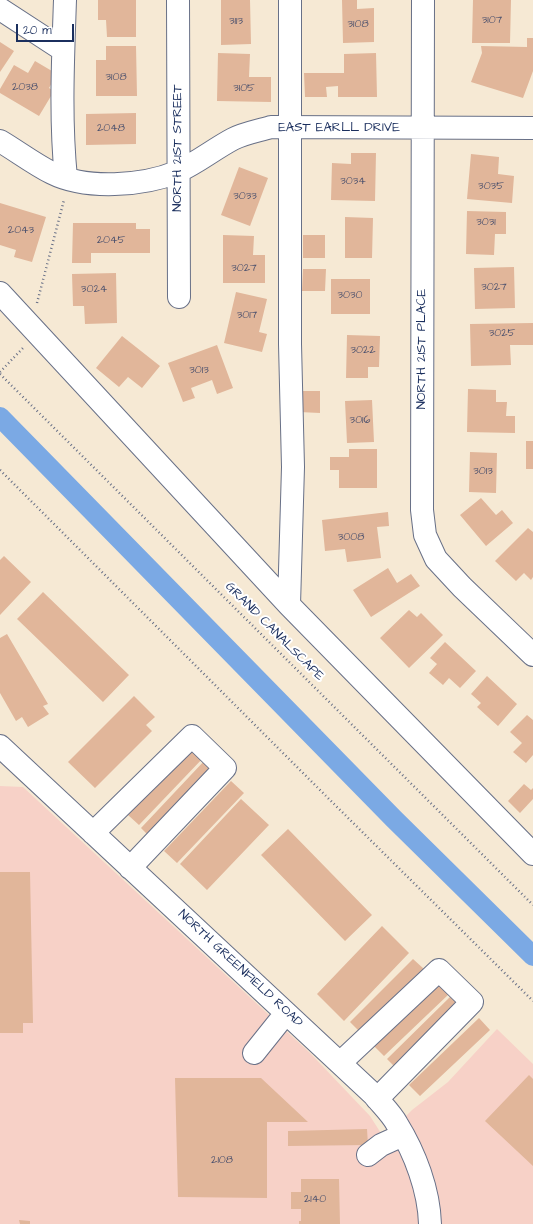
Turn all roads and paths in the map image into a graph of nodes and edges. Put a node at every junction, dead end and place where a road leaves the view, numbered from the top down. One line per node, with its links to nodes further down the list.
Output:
1 (65, 0): 6 (street)
2 (178, 0): 11 (street, NORTH 21ST STREET)
3 (290, 0): 7 (street)
4 (423, 0): 8 (street, NORTH 21ST PLACE)
5 (0, 9): 6 (street)
6 (63, 50): 12 (street)
7 (290, 126): 8 (street, EAST EARLL DRIVE); 11 (street, EAST EARLL DRIVE); 19 (street)
8 (423, 128): 9 (street, EAST EARLL DRIVE); 20 (street, NORTH 21ST PLACE)
9 (533, 128)
10 (0, 141): 12 (street, EAST EARLL DRIVE)
11 (178, 172): 12 (street, EAST EARLL DRIVE); 14 (street, NORTH 21ST STREET)
12 (65, 188): 15 (path)
13 (0, 293): 19 (street)
14 (179, 297)
15 (36, 307)
16 (25, 343): 17 (path)
17 (0, 373): 25 (path, GRAND CANALSCAPE)
18 (0, 470): 26 (path)
19 (289, 605): 23 (street)
20 (533, 655)
21 (0, 746): 22 (street, NORTH GREENFIELD ROAD)
22 (93, 833): 24 (street, NORTH GREENFIELD ROAD); 24 (street)
23 (533, 854)
24 (130, 868): 27 (street, NORTH GREENFIELD ROAD)
25 (533, 905)
26 (533, 1001)
27 (286, 1013): 28 (street); 29 (street, NORTH GREENFIELD ROAD)
28 (254, 1053)
29 (340, 1063): 30 (street, NORTH GREENFIELD ROAD); 30 (street)
30 (377, 1099): 31 (street, NORTH GREENFIELD ROAD)
31 (403, 1135): 32 (street); 33 (street, NORTH GREENFIELD ROAD)
32 (368, 1155)
33 (430, 1224)

